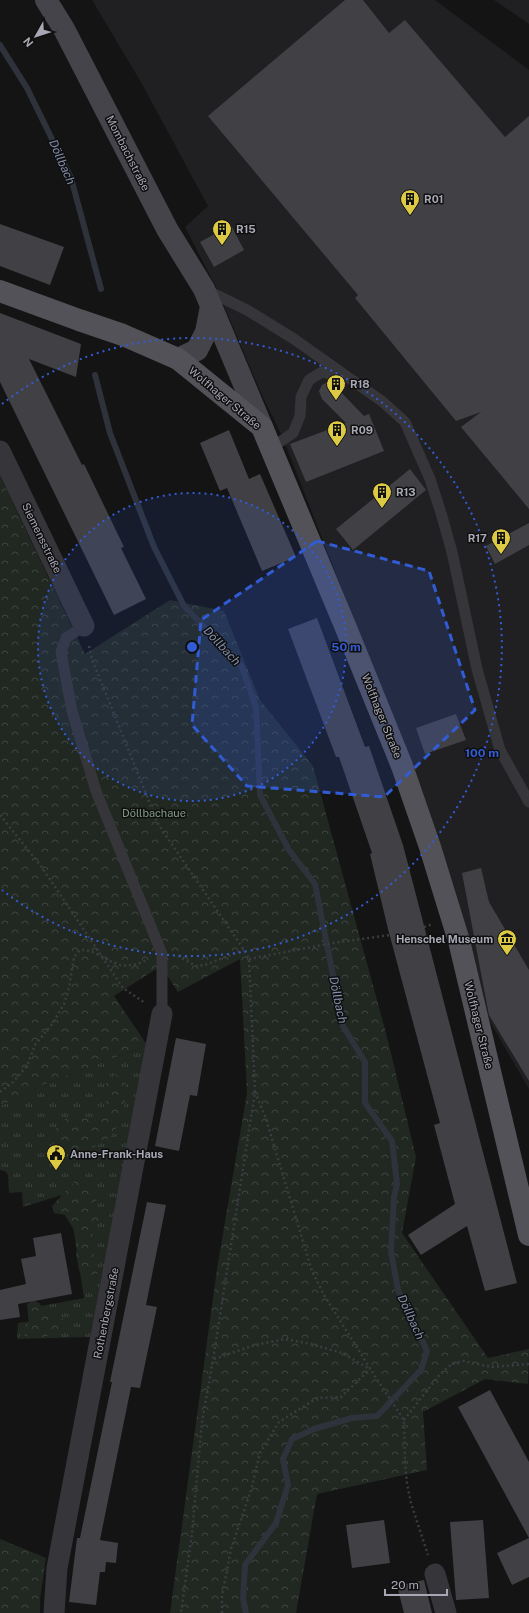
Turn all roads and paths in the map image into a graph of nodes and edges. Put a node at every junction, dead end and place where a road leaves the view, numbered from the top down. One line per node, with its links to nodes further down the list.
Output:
1 (46, 0): 3 (street, Mombachstraße)
2 (0, 291): 4 (main road, Wolfhager Straße)
3 (208, 298): 4 (street); 5 (lane); 6 (street, Mombachstraße)
4 (178, 359): 6 (main road, Wolfhager Straße)
5 (346, 376): 7 (lane); 10 (lane)
6 (262, 427): 7 (main road, Wolfhager Straße)
7 (271, 448): 20 (main road, Wolfhager Straße)
8 (0, 451): 9 (street, Siemensstraße)
9 (84, 626): 13 (path); 14 (lane)
10 (529, 802)
11 (0, 816): 15 (path)
12 (390, 935): 16 (path)
13 (244, 950): 14 (path); 16 (path)
14 (162, 954): 15 (path); 17 (lane)
15 (105, 959): 17 (path); 18 (path)
16 (249, 959): 19 (path)
17 (162, 1014): 26 (street, Rothenbergstraße)
18 (0, 1092)
19 (255, 1092): 21 (path); 23 (path)
20 (529, 1235)
21 (213, 1360): 23 (path); 27 (path)
22 (529, 1364): 24 (path)
23 (370, 1369): 24 (path); 28 (path)
24 (404, 1420): 25 (path)
25 (435, 1574): 29 (street)
26 (54, 1613)
27 (181, 1613)
28 (222, 1613)
29 (446, 1613)

